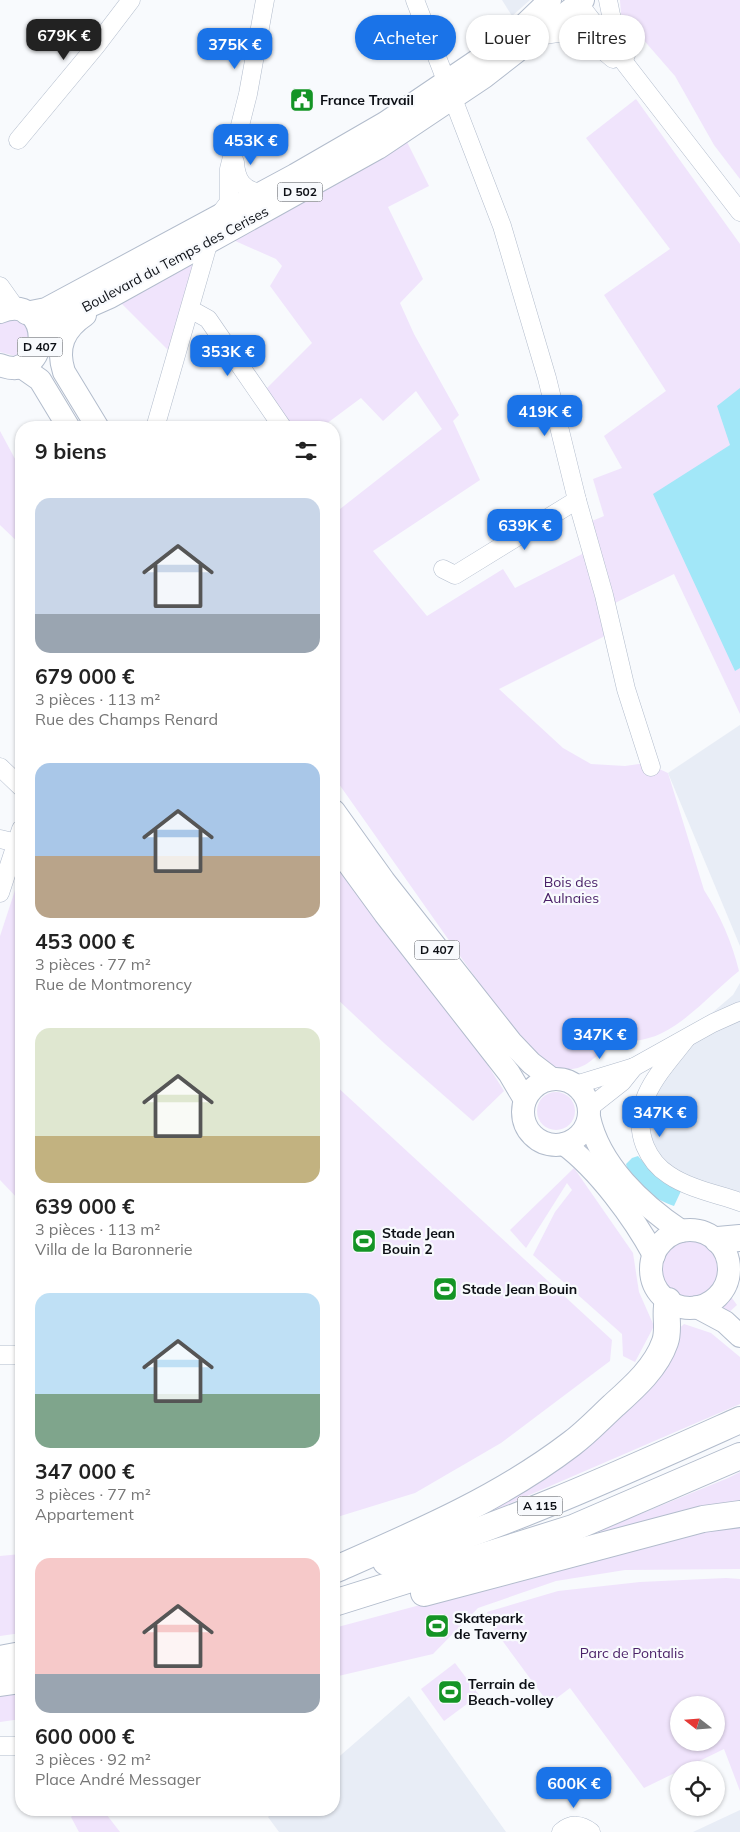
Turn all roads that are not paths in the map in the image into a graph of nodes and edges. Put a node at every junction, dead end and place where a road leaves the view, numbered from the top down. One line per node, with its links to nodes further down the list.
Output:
1 (132, 0): 12 (street)
2 (265, 0): 13 (street)
3 (415, 0): 11 (street)
4 (550, 0): 11 (main road, Boulevard du Temps des Cerises / D 502)
5 (608, 0): 10 (street)
6 (579, 1): 7 (main road, Boulevard du Temps des Cerises / D 502); 10 (street)
7 (549, 27)
8 (549, 35): 10 (street)
9 (500, 60): 11 (main road, Boulevard du Temps des Cerises / D 502)
10 (639, 83): 15 (street)
11 (451, 90): 14 (main road, Boulevard du Temps des Cerises / D 502); 17 (main road, Boulevard du Temps des Cerises / D 502); 29 (street)
12 (18, 140)
13 (235, 146): 14 (street); 16 (street)
14 (262, 193): 16 (main road, Boulevard du Temps des Cerises / D 502)
15 (740, 212)
16 (220, 214): 21 (main road, Boulevard du Temps des Cerises / D 502)
17 (209, 241): 19 (main road, Boulevard du Temps des Cerises / D 502); 20 (street)
18 (0, 286): 21 (street, D 407)
19 (110, 297): 22 (main road, Boulevard du Temps des Cerises / D 502); 26 (main road)
20 (190, 309): 27 (street); 28 (street)
21 (14, 311): 22 (main road, D 407)
22 (40, 342): 23 (main road, D 407); 25 (main road, D 407)
23 (10, 366): 24 (main road, D 407)
24 (65, 421)
25 (82, 421)
26 (94, 421)
27 (157, 421)
28 (278, 421)
29 (577, 500): 30 (street); 32 (street)
30 (449, 572)
31 (0, 767): 33 (street)
32 (651, 767)
33 (15, 781)
34 (340, 820): 43 (main road, D 407)
35 (13, 837): 37 (street)
36 (340, 852): 45 (main road, D 407)
37 (0, 893)
38 (740, 998): 40 (street)
39 (740, 1011): 40 (street)
40 (713, 1023): 41 (street)
41 (686, 1039): 42 (street); 48 (street)
42 (634, 1066): 44 (street); 46 (street)
43 (552, 1079): 44 (main road); 45 (main road)
44 (575, 1085): 46 (main road)
45 (525, 1100): 47 (main road)
46 (589, 1113): 47 (main road); 49 (main road)
47 (564, 1144): 51 (main road)
48 (740, 1202)
49 (681, 1231): 50 (main road); 51 (main road)
50 (729, 1239): 52 (main road)
51 (654, 1254): 54 (main road)
52 (729, 1274): 53 (main road); 55 (main road)
53 (740, 1298)
54 (668, 1301): 55 (main road); 62 (highway)
55 (697, 1307): 56 (main road)
56 (740, 1336)
57 (0, 1355): 58 (street)
58 (15, 1355)
59 (740, 1420): 63 (highway, A 115)
60 (740, 1456): 64 (highway, A 115)
61 (740, 1514): 65 (highway)
62 (340, 1567)
63 (340, 1576)
64 (340, 1601)
65 (340, 1615)
66 (15, 1656): 67 (highway)
67 (0, 1659)
68 (15, 1681): 69 (highway)
69 (0, 1683)
70 (0, 1746): 71 (street)
71 (15, 1746)
72 (561, 1832): 73 (street)
73 (592, 1832)

